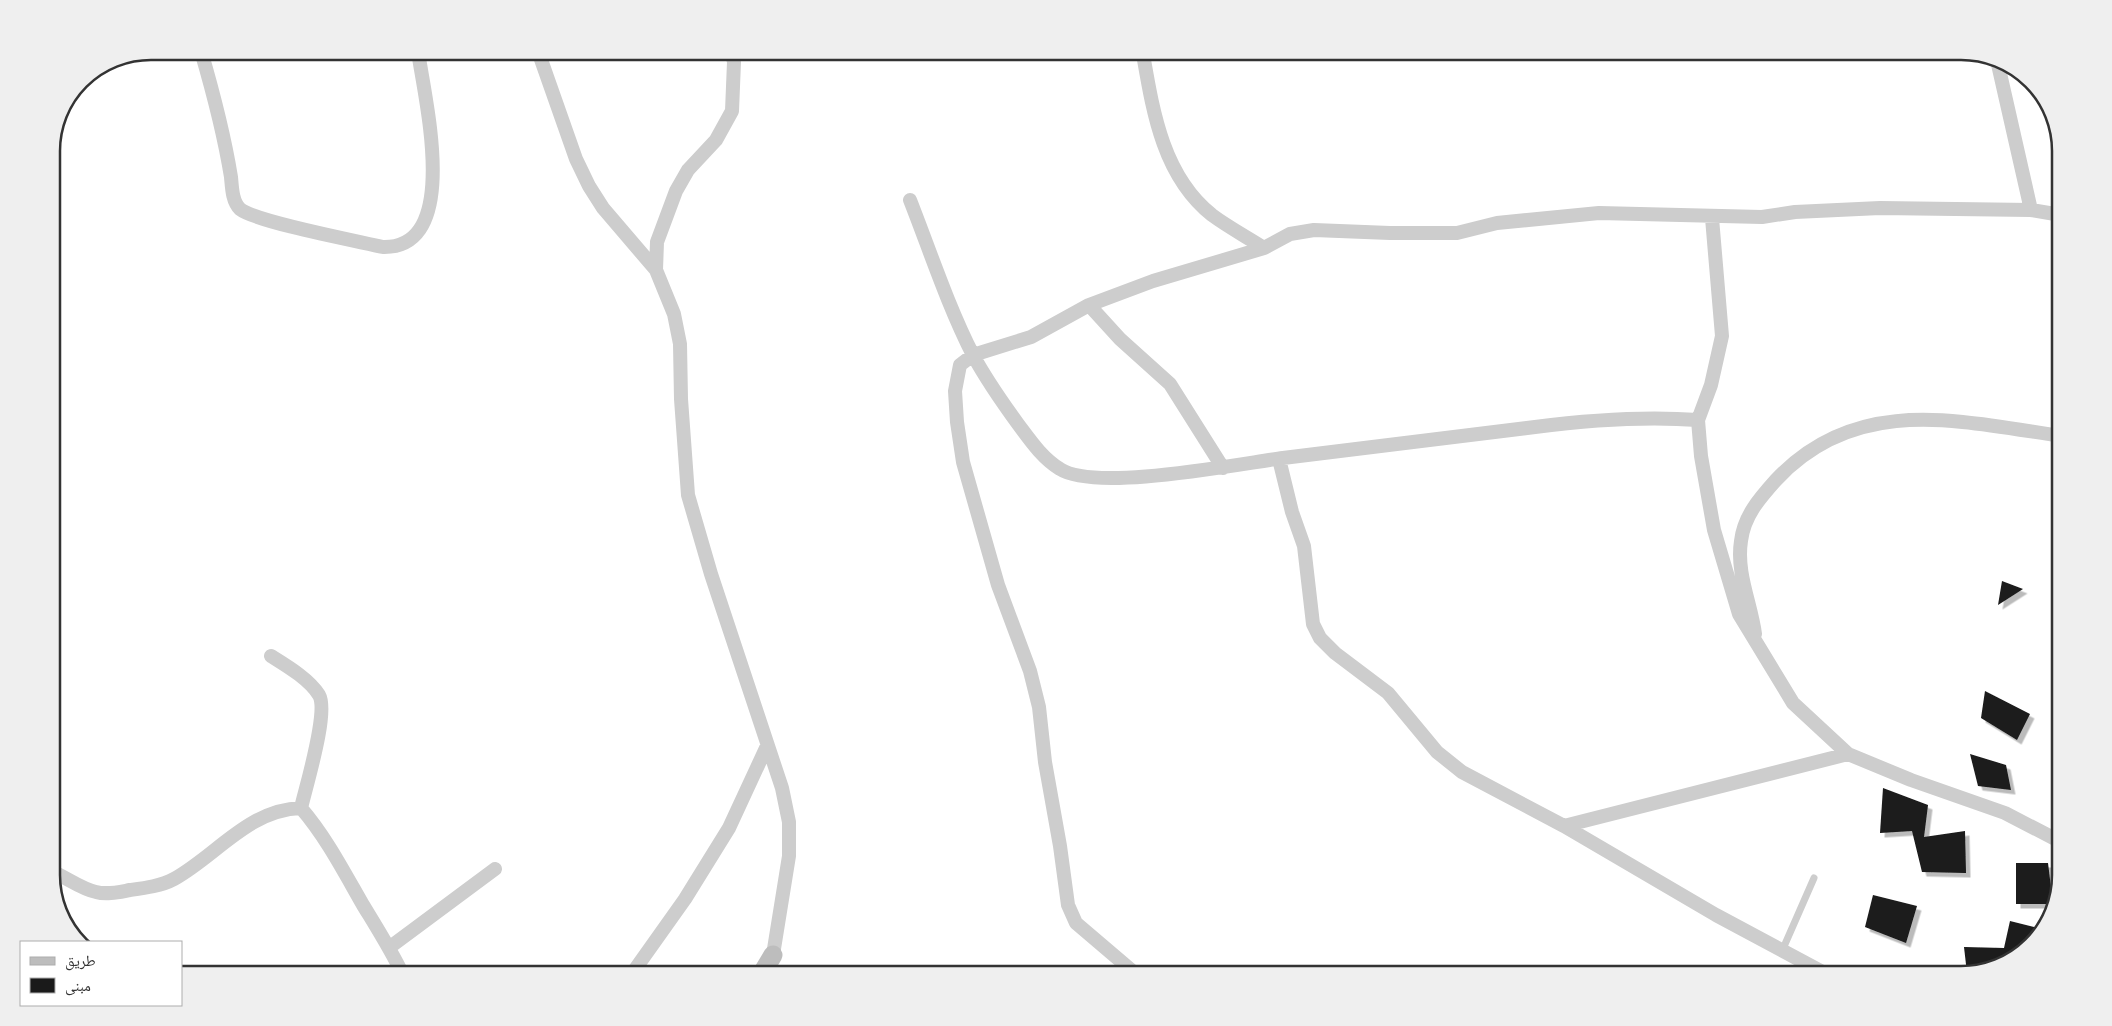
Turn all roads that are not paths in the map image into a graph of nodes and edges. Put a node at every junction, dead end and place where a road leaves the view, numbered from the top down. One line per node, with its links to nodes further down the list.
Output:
1 (203, 60): 2 (street)
2 (419, 60)
3 (541, 60): 12 (street)
4 (733, 60): 12 (street)
5 (1144, 60): 11 (street)
6 (1999, 68): 8 (street)
7 (910, 200): 14 (street)
8 (2031, 210): 9 (street); 10 (street)
9 (2052, 214)
10 (1712, 218): 11 (street); 15 (street)
11 (1264, 248): 13 (street)
12 (656, 270): 21 (street)
13 (1089, 305): 14 (street); 18 (street)
14 (973, 355): 18 (street); 36 (street)
15 (1698, 420): 17 (street); 19 (street)
16 (2052, 435): 19 (street)
17 (1279, 459): 18 (street); 24 (street)
18 (1223, 468)
19 (1757, 642): 22 (street)
20 (271, 656): 23 (street)
21 (767, 746): 31 (street); 33 (street)
22 (1848, 754): 24 (street); 25 (street)
23 (301, 808): 27 (street); 29 (street)
24 (1564, 826): 30 (street)
25 (2052, 837)
26 (496, 868): 29 (street)
27 (60, 875)
28 (1814, 878): 30 (lane)
29 (390, 947): 32 (street)
30 (1782, 951): 37 (street)
31 (774, 955): 34 (street); 35 (street)
32 (399, 966)
33 (637, 966)
34 (767, 966)
35 (775, 966)
36 (1126, 966)
37 (1811, 966)

